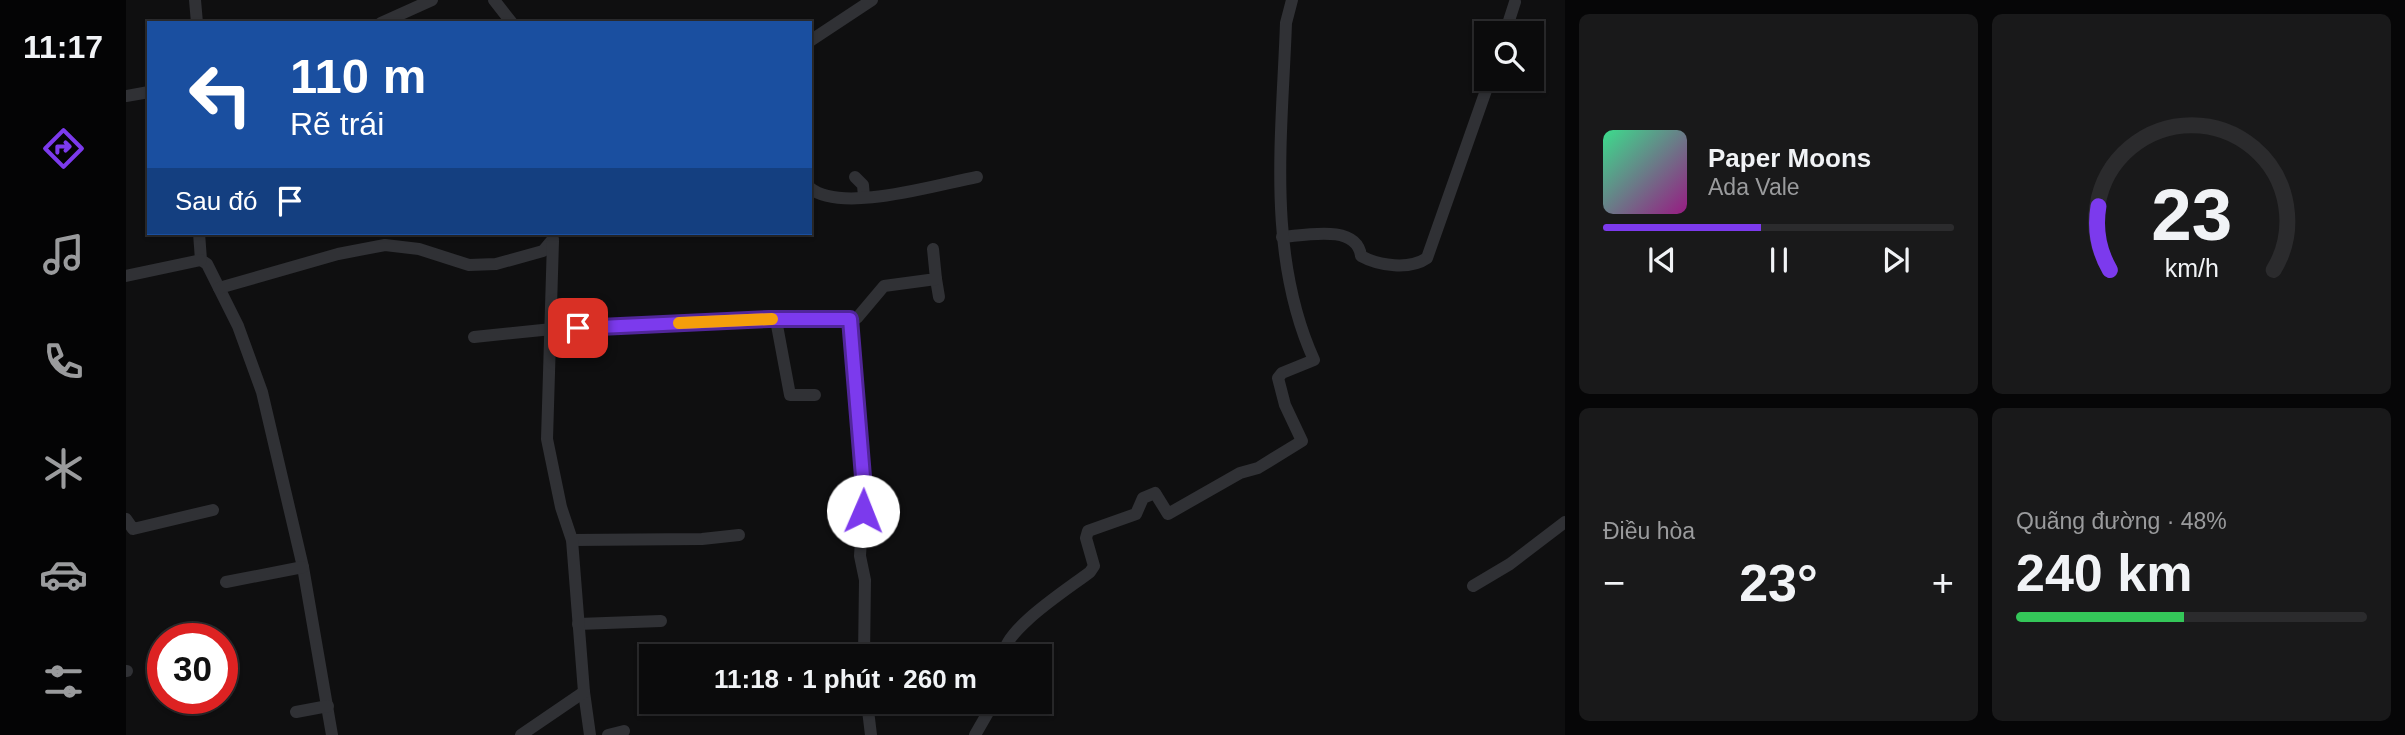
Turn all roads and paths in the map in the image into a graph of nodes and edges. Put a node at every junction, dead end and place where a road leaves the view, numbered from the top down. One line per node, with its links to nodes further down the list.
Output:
1 (195, 0): 7 (street)
2 (432, 0): 8 (street)
3 (494, 0): 9 (street)
4 (872, 0): 11 (street)
5 (1292, 0): 21 (street)
6 (1515, 2): 10 (street)
7 (197, 21)
8 (385, 21)
9 (510, 21)
10 (1509, 21)
11 (812, 40)
12 (1486, 91): 21 (street)
13 (147, 92): 14 (street)
14 (126, 96)
15 (855, 177): 18 (street)
16 (977, 177): 18 (street)
17 (812, 189): 18 (street)
18 (864, 197)
19 (199, 235): 23 (street)
20 (554, 237): 26 (street); 30 (street)
21 (1282, 237): 44 (street)
22 (933, 249): 25 (street)
23 (201, 260): 24 (street); 26 (street)
24 (126, 276)
25 (936, 279): 27 (street); 28 (street)
26 (219, 288): 38 (street)
27 (939, 298)
28 (850, 319): 29 (street); 43 (street)
29 (776, 320): 30 (street); 32 (street)
30 (552, 329): 31 (street); 37 (street)
31 (474, 337)
32 (815, 395)
33 (213, 510): 34 (street)
34 (126, 519)
35 (1565, 522): 40 (street)
36 (739, 535): 37 (street)
37 (572, 540): 42 (street)
38 (303, 568): 39 (street); 46 (street)
39 (226, 582)
40 (1473, 586)
41 (661, 621): 42 (street)
42 (578, 624): 45 (street)
43 (864, 644)
44 (1008, 644)
45 (584, 692): 52 (street); 53 (street)
46 (328, 706): 47 (street); 51 (street)
47 (296, 712)
48 (869, 714): 55 (street)
49 (987, 714): 56 (street)
50 (624, 731): 54 (street)
51 (332, 735)
52 (521, 735)
53 (590, 735)
54 (608, 735)
55 (872, 735)
56 (975, 735)

